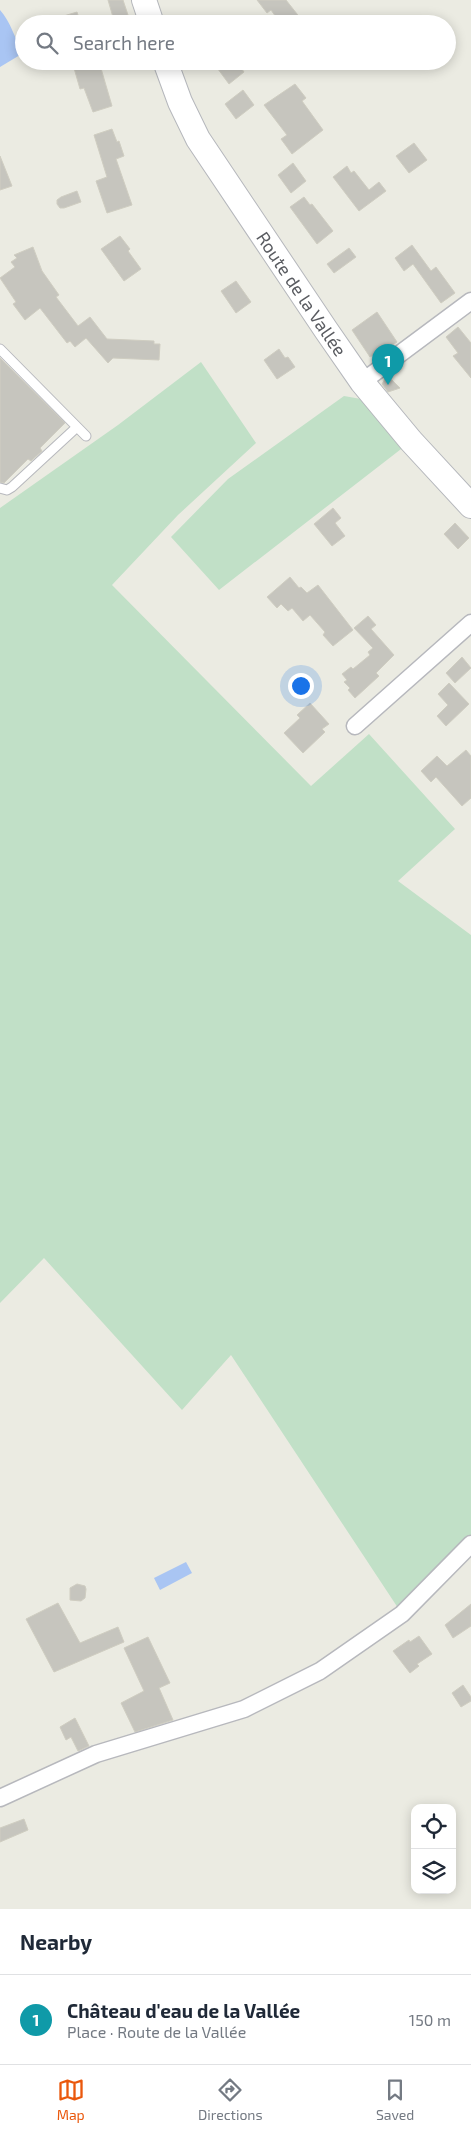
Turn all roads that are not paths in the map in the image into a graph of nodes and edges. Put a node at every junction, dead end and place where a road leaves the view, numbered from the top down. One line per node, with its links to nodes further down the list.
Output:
1 (144, 0): 2 (street)
2 (149, 15)
3 (169, 70): 6 (street, Route de la Vallée)
4 (471, 301): 6 (street)
5 (0, 349): 7 (lane)
6 (362, 382): 10 (street, Route de la Vallée)
7 (77, 427): 8 (lane); 9 (lane)
8 (86, 436)
9 (0, 488)
10 (471, 506)
11 (471, 623): 12 (street)
12 (355, 726)
13 (471, 1544): 14 (street)
14 (0, 1798)

